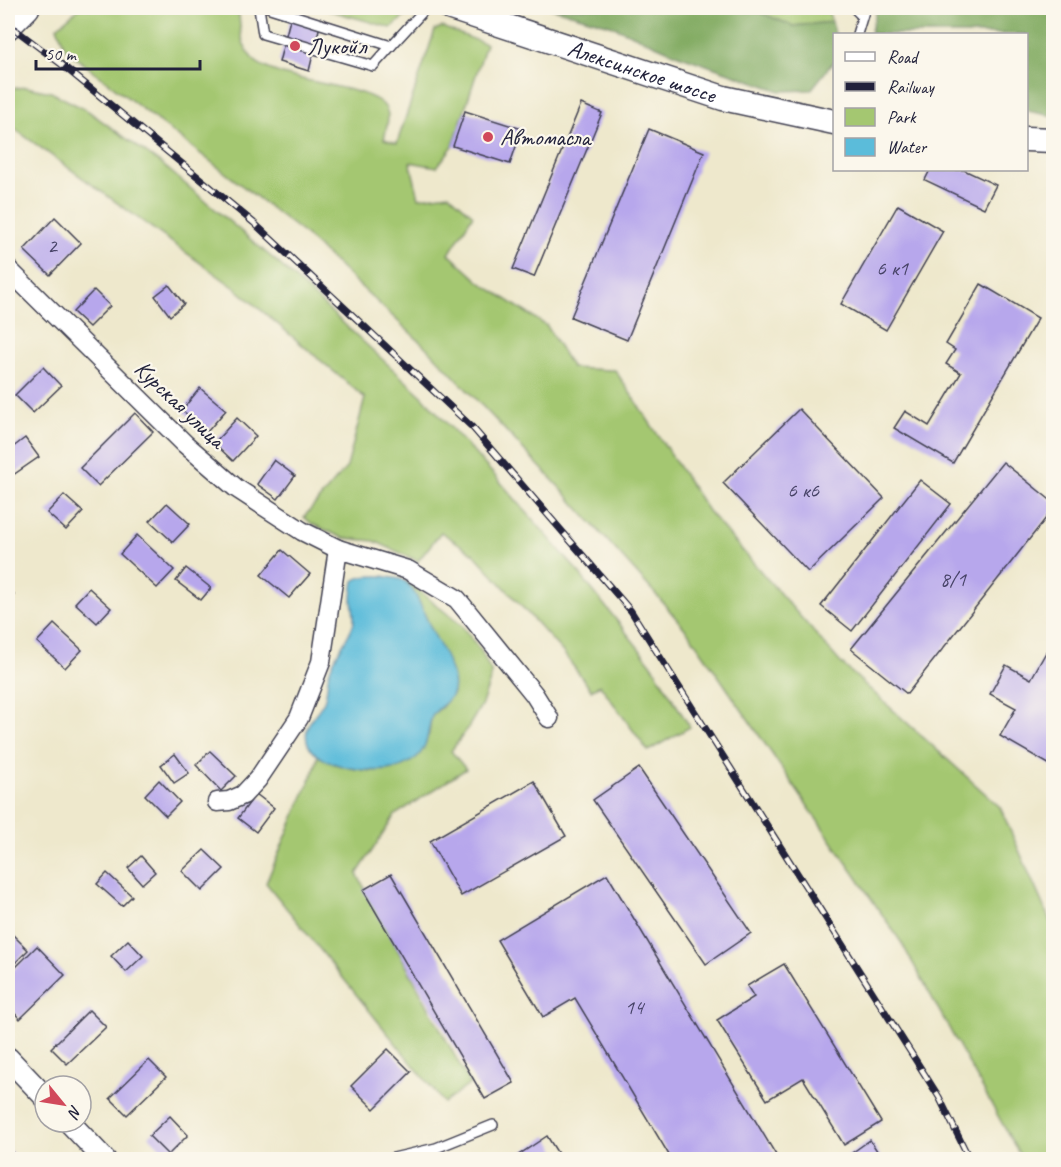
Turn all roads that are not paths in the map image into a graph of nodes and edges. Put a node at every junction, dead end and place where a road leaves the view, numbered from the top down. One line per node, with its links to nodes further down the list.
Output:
1 (26, 8): 8 (main road)
2 (259, 8): 10 (lane)
3 (270, 8): 10 (lane)
4 (426, 8): 10 (lane)
5 (451, 8): 11 (main road, Алексинское шоссе)
6 (854, 8): 7 (lane)
7 (864, 12): 9 (lane)
8 (8, 27)
9 (856, 33)
10 (391, 46)
11 (833, 122)
12 (1028, 139): 13 (main road)
13 (1053, 140)
14 (8, 269): 15 (street, Курская улица)
15 (338, 549): 16 (street, Курская улица); 17 (street)
16 (549, 717)
17 (216, 802)
18 (8, 1058): 19 (street)
19 (33, 1084)
20 (493, 1125): 23 (lane)
21 (80, 1134): 22 (street)
22 (105, 1160)
23 (385, 1160)

